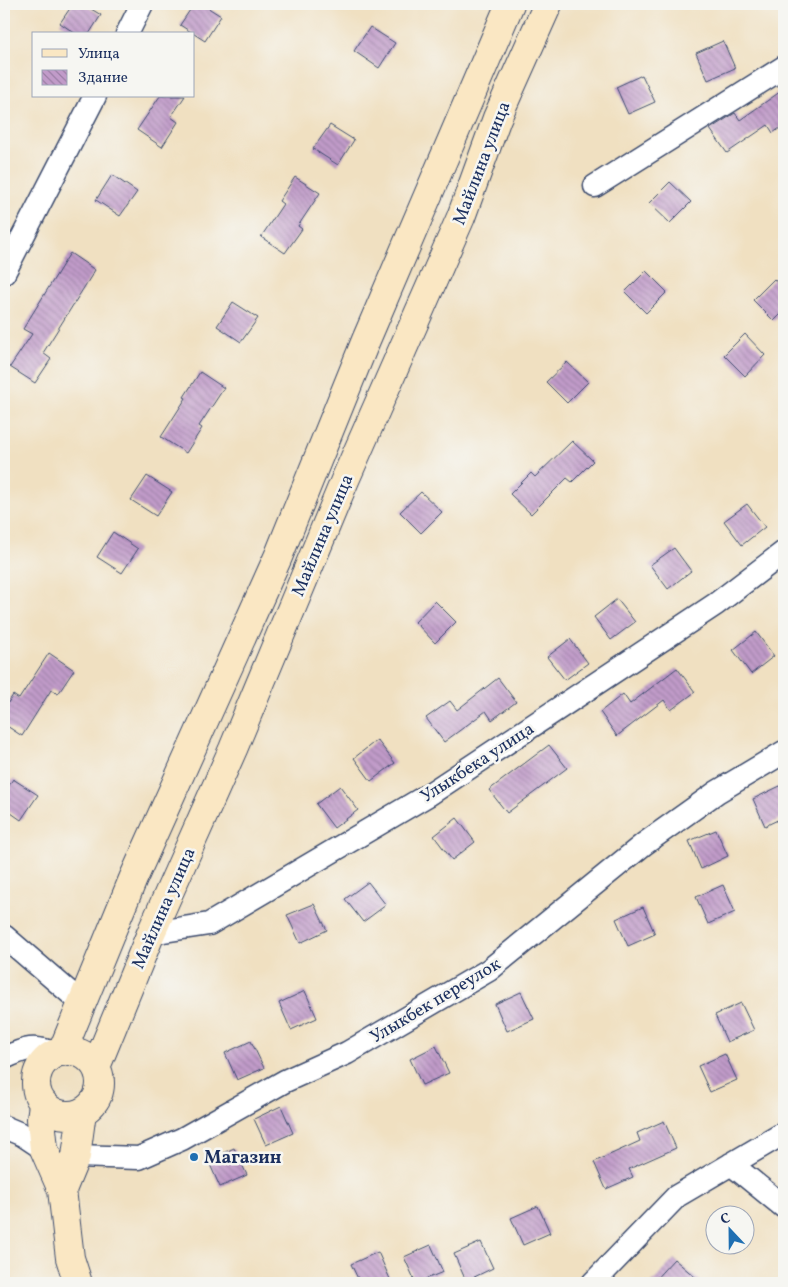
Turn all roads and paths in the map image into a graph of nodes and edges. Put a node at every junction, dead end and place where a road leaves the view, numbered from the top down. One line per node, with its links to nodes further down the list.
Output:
1 (142, 4): 4 (street)
2 (510, 4): 13 (street, Майлина улица)
3 (548, 4): 11 (street, Майлина улица)
4 (128, 32)
5 (784, 68): 7 (street)
6 (94, 98): 8 (street)
7 (595, 186)
8 (4, 272)
9 (784, 552): 11 (street, Улыкбека улица)
10 (784, 752): 22 (street, Улыкбек переулок)
11 (151, 933): 16 (street, Майлина улица)
12 (4, 936): 13 (street)
13 (83, 1004): 14 (street, Майлина улица)
14 (60, 1053): 15 (street); 16 (street); 17 (street, Майлина улица)
15 (4, 1058)
16 (96, 1067): 18 (street, Майлина улица)
17 (43, 1104): 18 (street); 21 (street, Майлина улица)
18 (82, 1112): 22 (street)
19 (4, 1127): 21 (street)
20 (784, 1133): 23 (street)
21 (44, 1149): 24 (street, Майлина улица)
22 (76, 1156): 24 (street)
23 (731, 1164): 25 (street); 27 (street)
24 (62, 1190): 26 (street)
25 (784, 1207)
26 (78, 1283)
27 (593, 1283)

